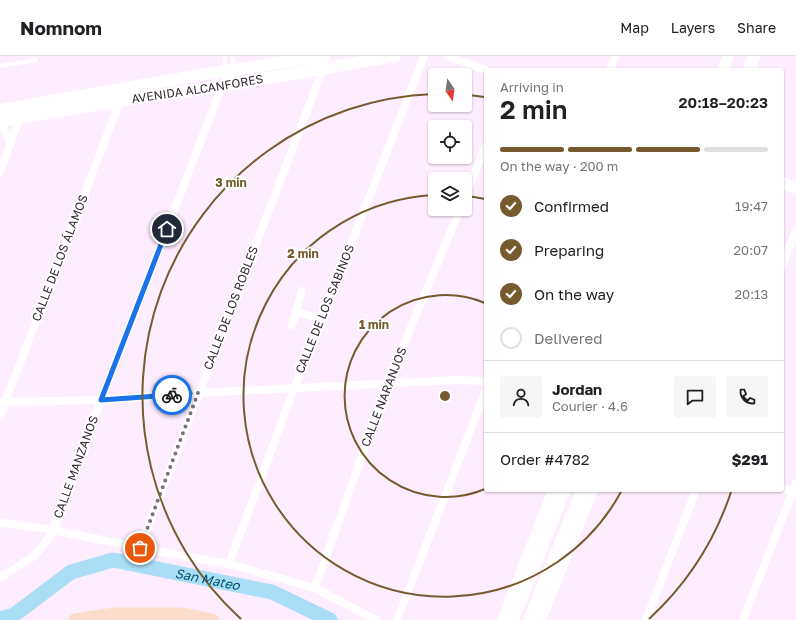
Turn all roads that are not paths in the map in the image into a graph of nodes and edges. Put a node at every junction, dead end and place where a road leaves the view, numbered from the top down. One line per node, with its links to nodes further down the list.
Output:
1 (224, 56): 18 (lane)
2 (232, 56): 18 (lane)
3 (325, 56): 10 (main road, AVENIDA ALCANFORES)
4 (395, 56): 16 (main road, AVENIDA ALCANFORES)
5 (424, 56): 35 (street, CALLE DE LOS SABINOS)
6 (447, 56): 17 (street)
7 (615, 56): 13 (street)
8 (728, 56): 14 (main road)
9 (754, 56): 15 (main road)
10 (295, 58): 18 (main road, AVENIDA ALCANFORES)
11 (36, 60): 12 (lane)
12 (0, 66)
13 (611, 68)
14 (724, 68)
15 (750, 68)
16 (323, 69): 19 (main road, AVENIDA ALCANFORES); 40 (street, CALLE DE LOS ROBLES)
17 (484, 69)
18 (230, 71): 19 (street, CALLE MANZANOS); 21 (main road, AVENIDA ALCANFORES)
19 (222, 86): 20 (main road, AVENIDA ALCANFORES); 42 (street, CALLE MANZANOS)
20 (120, 101): 22 (main road, AVENIDA ALCANFORES); 43 (street, CALLE DE LOS ÁLAMOS)
21 (0, 110)
22 (20, 117): 23 (main road, AVENIDA ALCANFORES); 24 (street)
23 (0, 120): 24 (street)
24 (11, 144): 26 (street)
25 (484, 151): 27 (street)
26 (0, 172)
27 (472, 180)
28 (784, 184): 29 (main road)
29 (796, 188)
30 (457, 216): 38 (street, CALLE NARANJOS)
31 (796, 230): 32 (street)
32 (784, 262)
33 (302, 291): 34 (street)
34 (296, 312): 35 (street); 36 (street)
35 (322, 319): 39 (street, CALLE DE LOS SABINOS)
36 (292, 325)
37 (484, 380): 38 (street)
38 (388, 383): 39 (street); 58 (street, CALLE NARANJOS)
39 (294, 389): 40 (street); 56 (street, CALLE DE LOS SABINOS)
40 (198, 393): 42 (street); 55 (street, CALLE DE LOS ROBLES)
41 (484, 395): 64 (street)
42 (101, 400): 43 (street); 54 (street, CALLE MANZANOS)
43 (3, 402): 44 (street, CALLE DE LOS ÁLAMOS)
44 (0, 416)
45 (796, 483): 52 (street)
46 (784, 489): 52 (street)
47 (553, 492): 65 (main road)
48 (564, 492): 66 (main road)
49 (581, 492): 67 (main road)
50 (591, 492): 68 (main road)
51 (695, 492): 69 (street)
52 (794, 492): 70 (street)
53 (0, 522): 54 (street)
54 (53, 530): 55 (street); 57 (street, CALLE MANZANOS)
55 (140, 548): 56 (street)
56 (229, 564): 58 (street)
57 (0, 578)
58 (315, 588): 63 (street)
59 (115, 617): 60 (main road); 61 (main road)
60 (184, 617): 62 (main road)
61 (75, 620)
62 (212, 620)
63 (376, 620)
64 (397, 620)
65 (504, 620)
66 (513, 620)
67 (529, 620)
68 (540, 620)
69 (646, 620)
70 (743, 620)

